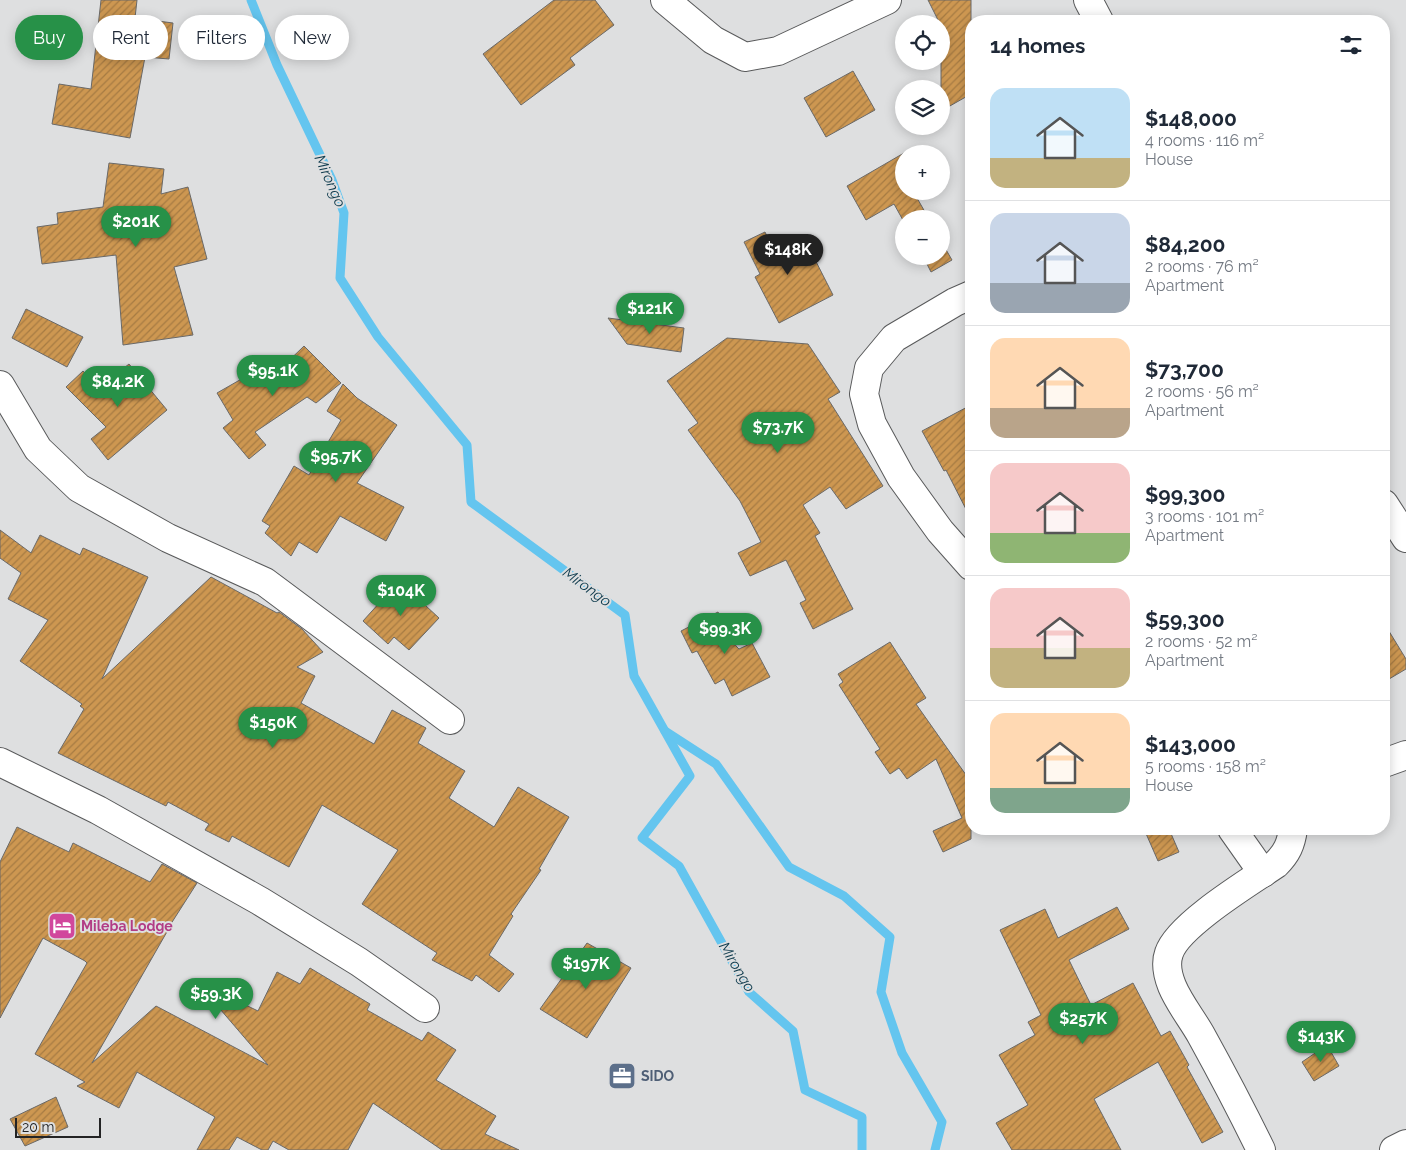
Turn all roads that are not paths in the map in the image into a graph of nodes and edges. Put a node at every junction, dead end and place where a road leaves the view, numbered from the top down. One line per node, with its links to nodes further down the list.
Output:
1 (665, 0): 2 (street)
2 (887, 0)
3 (1088, 0): 4 (street)
4 (1096, 15)
5 (965, 298): 9 (street)
6 (0, 385): 10 (street)
7 (1390, 513): 8 (street)
8 (1406, 538)
9 (965, 559)
10 (450, 720)
11 (1406, 755): 12 (street)
12 (1390, 761)
13 (1, 765): 17 (street)
14 (1236, 835): 16 (street)
15 (1292, 835): 16 (street)
16 (1262, 873): 19 (street)
17 (425, 1008)
18 (1406, 1144): 20 (street)
19 (1261, 1150)
20 (1394, 1150)

